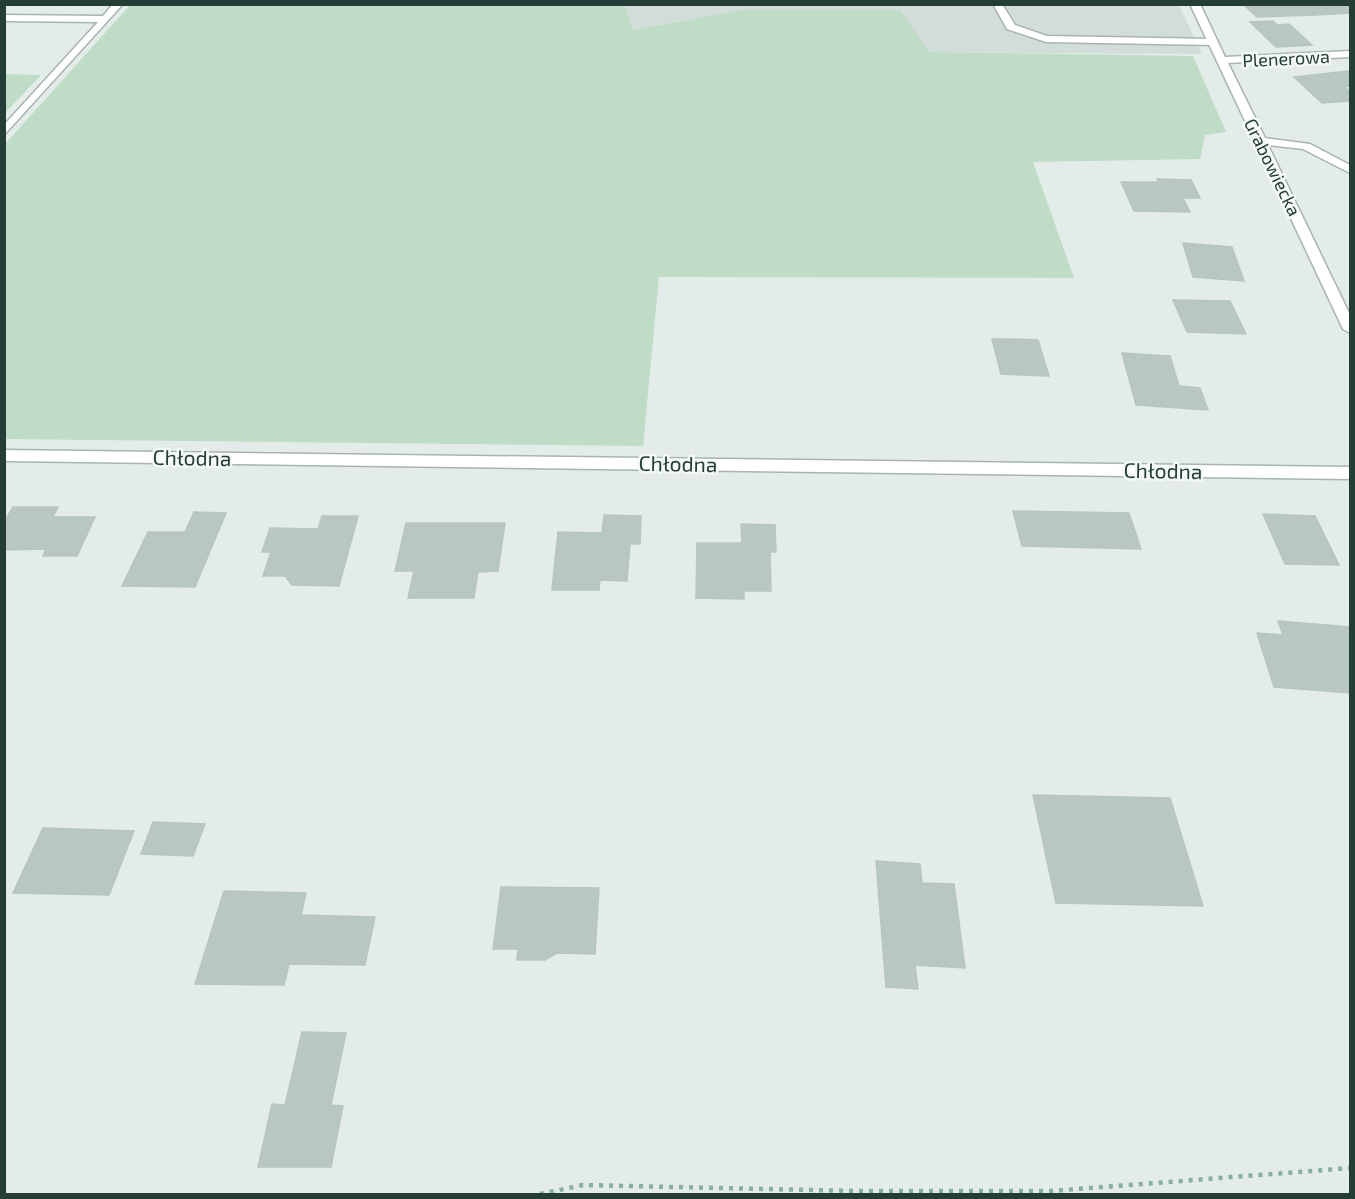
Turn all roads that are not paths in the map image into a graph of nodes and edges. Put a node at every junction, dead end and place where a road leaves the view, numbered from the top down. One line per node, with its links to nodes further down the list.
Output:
1 (119, 4): 5 (street)
2 (997, 4): 6 (street)
3 (1195, 4): 6 (street, Grabowiecka)
4 (4, 18): 5 (street)
5 (105, 19): 9 (street)
6 (1213, 42): 8 (street, Grabowiecka)
7 (1350, 54): 8 (street, Plenerowa)
8 (1221, 60): 10 (street, Grabowiecka)
9 (4, 132)
10 (1260, 141): 11 (street); 12 (street, Grabowiecka)
11 (1350, 169)
12 (1350, 329)
13 (4, 455): 14 (street, Chłodna)
14 (1350, 473)

